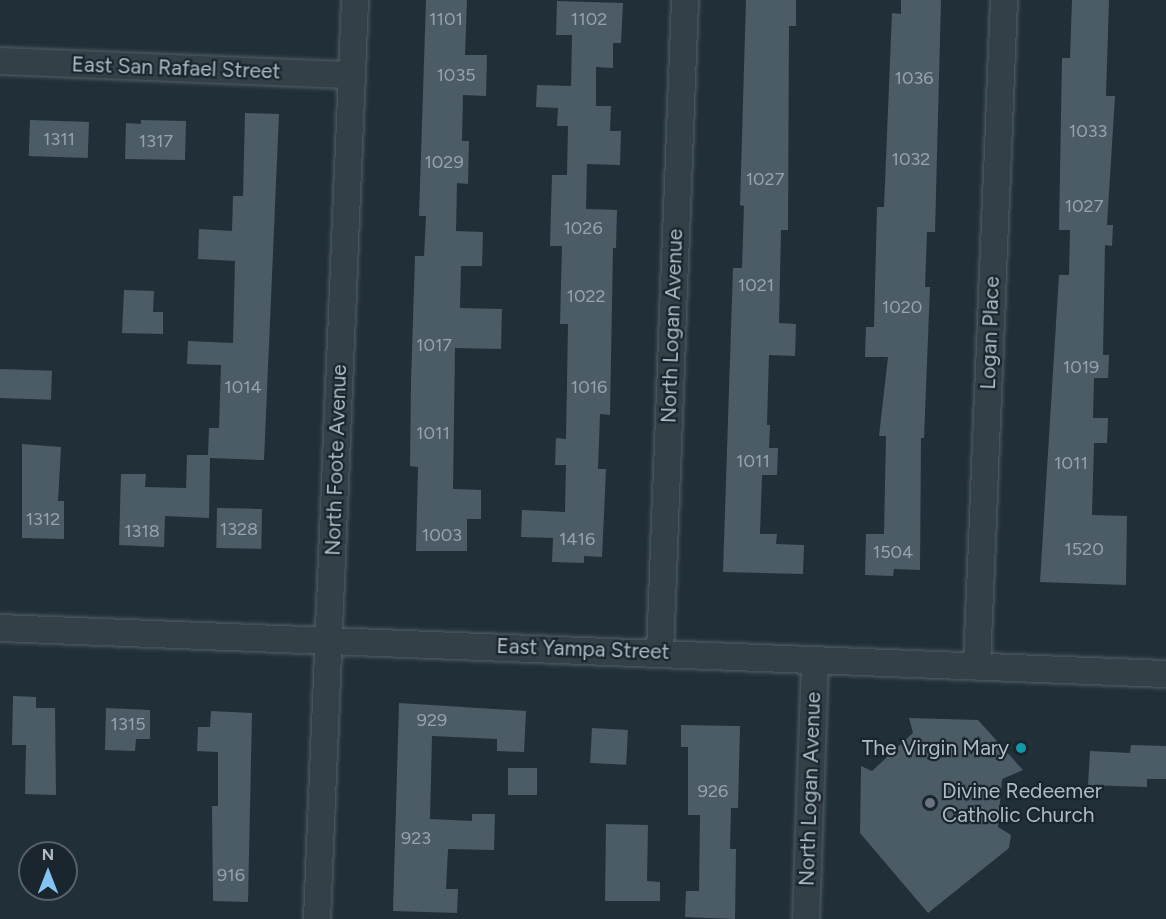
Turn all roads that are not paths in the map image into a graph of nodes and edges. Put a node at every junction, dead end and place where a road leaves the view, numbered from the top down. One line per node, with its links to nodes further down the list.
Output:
1 (355, 0): 5 (street, North Foote Avenue)
2 (685, 0): 8 (street, North Logan Avenue)
3 (1004, 0): 10 (street, Logan Place)
4 (0, 61): 5 (street, East San Rafael Street)
5 (352, 75): 7 (street, North Foote Avenue)
6 (0, 628): 7 (street, East Yampa Street)
7 (328, 639): 8 (street, East Yampa Street); 12 (street, North Foote Avenue)
8 (660, 652): 9 (street, East Yampa Street)
9 (815, 660): 10 (street, East Yampa Street); 13 (street, North Logan Avenue)
10 (977, 665): 11 (street, East Yampa Street)
11 (1166, 674)
12 (317, 919)
13 (806, 919)

